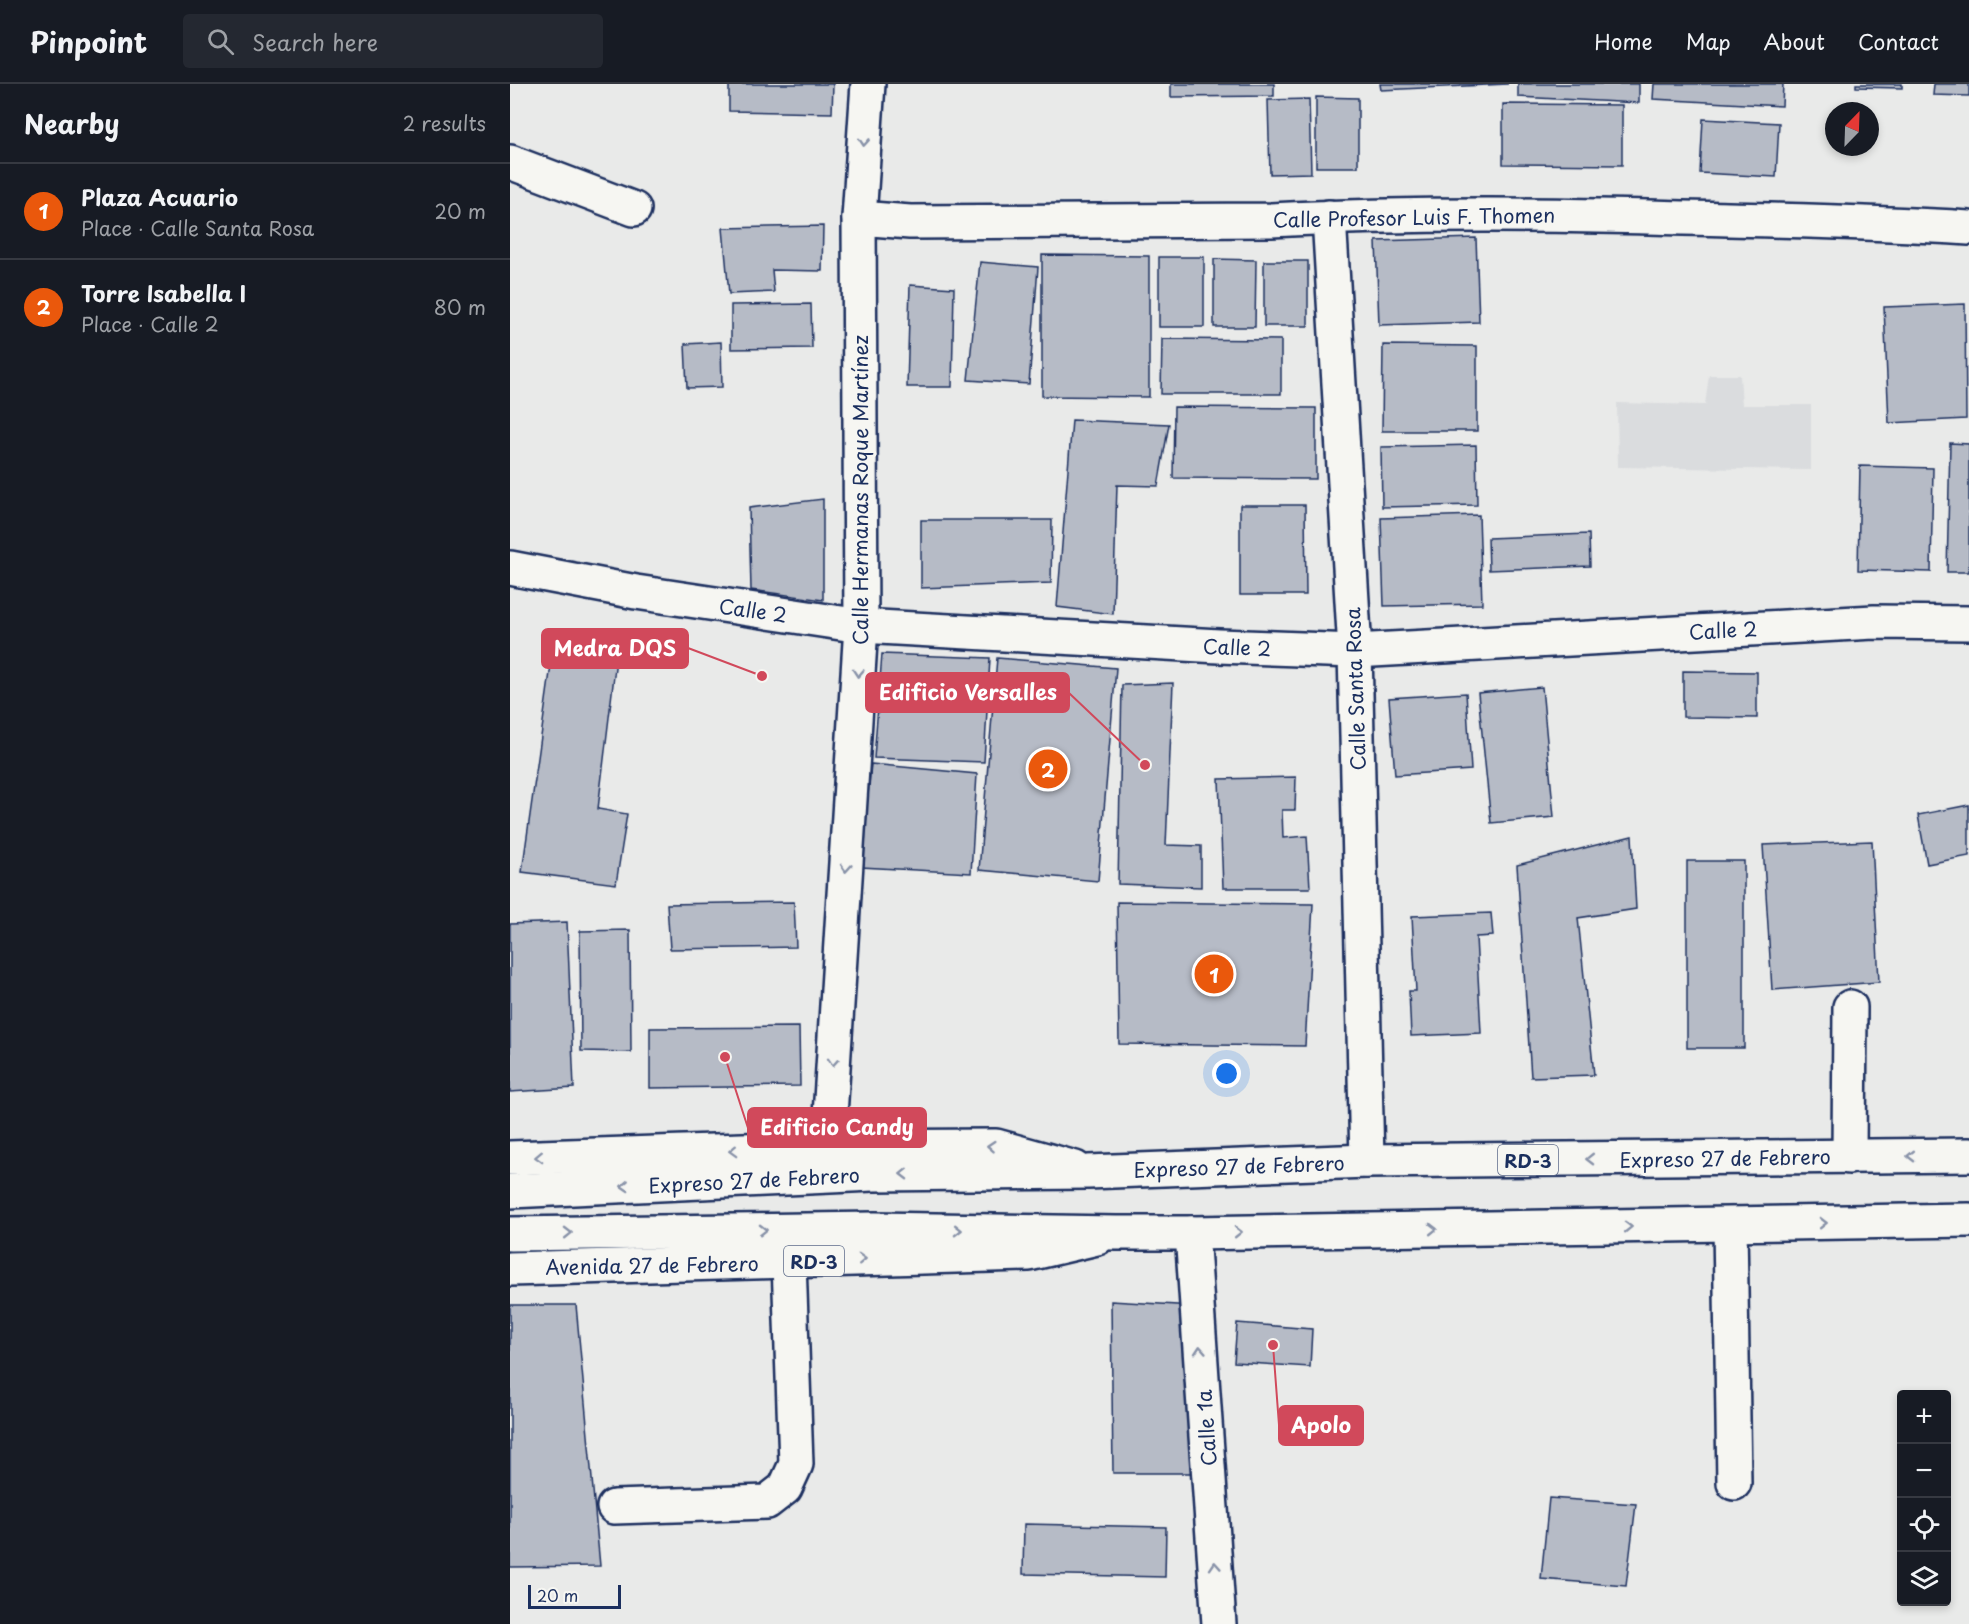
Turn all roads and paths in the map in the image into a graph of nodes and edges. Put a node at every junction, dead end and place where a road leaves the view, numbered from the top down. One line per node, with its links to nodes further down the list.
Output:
1 (868, 84): 5 (main road, Calle Hermanas Roque Martínez, one-way to 5)
2 (510, 162): 3 (main road)
3 (634, 209)
4 (1329, 217): 5 (main road, Calle Profesor Luis F. Thomen); 6 (main road, Calle Profesor Luis F. Thomen); 10 (main road, Calle Santa Rosa)
5 (859, 218): 9 (main road, Calle Hermanas Roque Martínez)
6 (1969, 228)
7 (510, 568): 9 (main road, Calle 2)
8 (1969, 623): 10 (main road, Calle 2)
9 (861, 626): 10 (main road, Calle 2); 12 (main road, Calle Hermanas Roque Martínez, one-way to 12)
10 (1355, 651): 16 (main road, Calle Santa Rosa)
11 (1850, 1007): 14 (main road)
12 (828, 1147): 15 (main road, RD-3, one-way to 15); 17 (main road, RD-3, one-way to 12)
13 (1969, 1155): 14 (main road, Expreso 27 de Febrero / RD-3, one-way to 14)
14 (1849, 1156): 16 (main road, Expreso 27 de Febrero / RD-3, one-way to 16)
15 (510, 1158)
16 (1367, 1161): 17 (main road, Expreso 27 de Febrero / RD-3)
17 (1088, 1172): 18 (main road, Expreso 27 de Febrero / RD-3, one-way to 18)
18 (510, 1191)
19 (1969, 1220): 20 (main road, RD-3, one-way to 19)
20 (1730, 1225): 22 (main road, RD-3, one-way to 20); 26 (main road)
21 (1116, 1233): 22 (main road, RD-3); 23 (main road, RD-3, one-way to 21); 24 (main road, Avenida 27 de Febrero / RD-3, one-way to 21)
22 (1192, 1233): 28 (main road, Calle 1a, one-way to 22)
23 (510, 1234)
24 (789, 1262): 25 (main road, Avenida 27 de Febrero / RD-3); 27 (main road)
25 (510, 1269)
26 (1734, 1483)
27 (614, 1507)
28 (1219, 1624)

